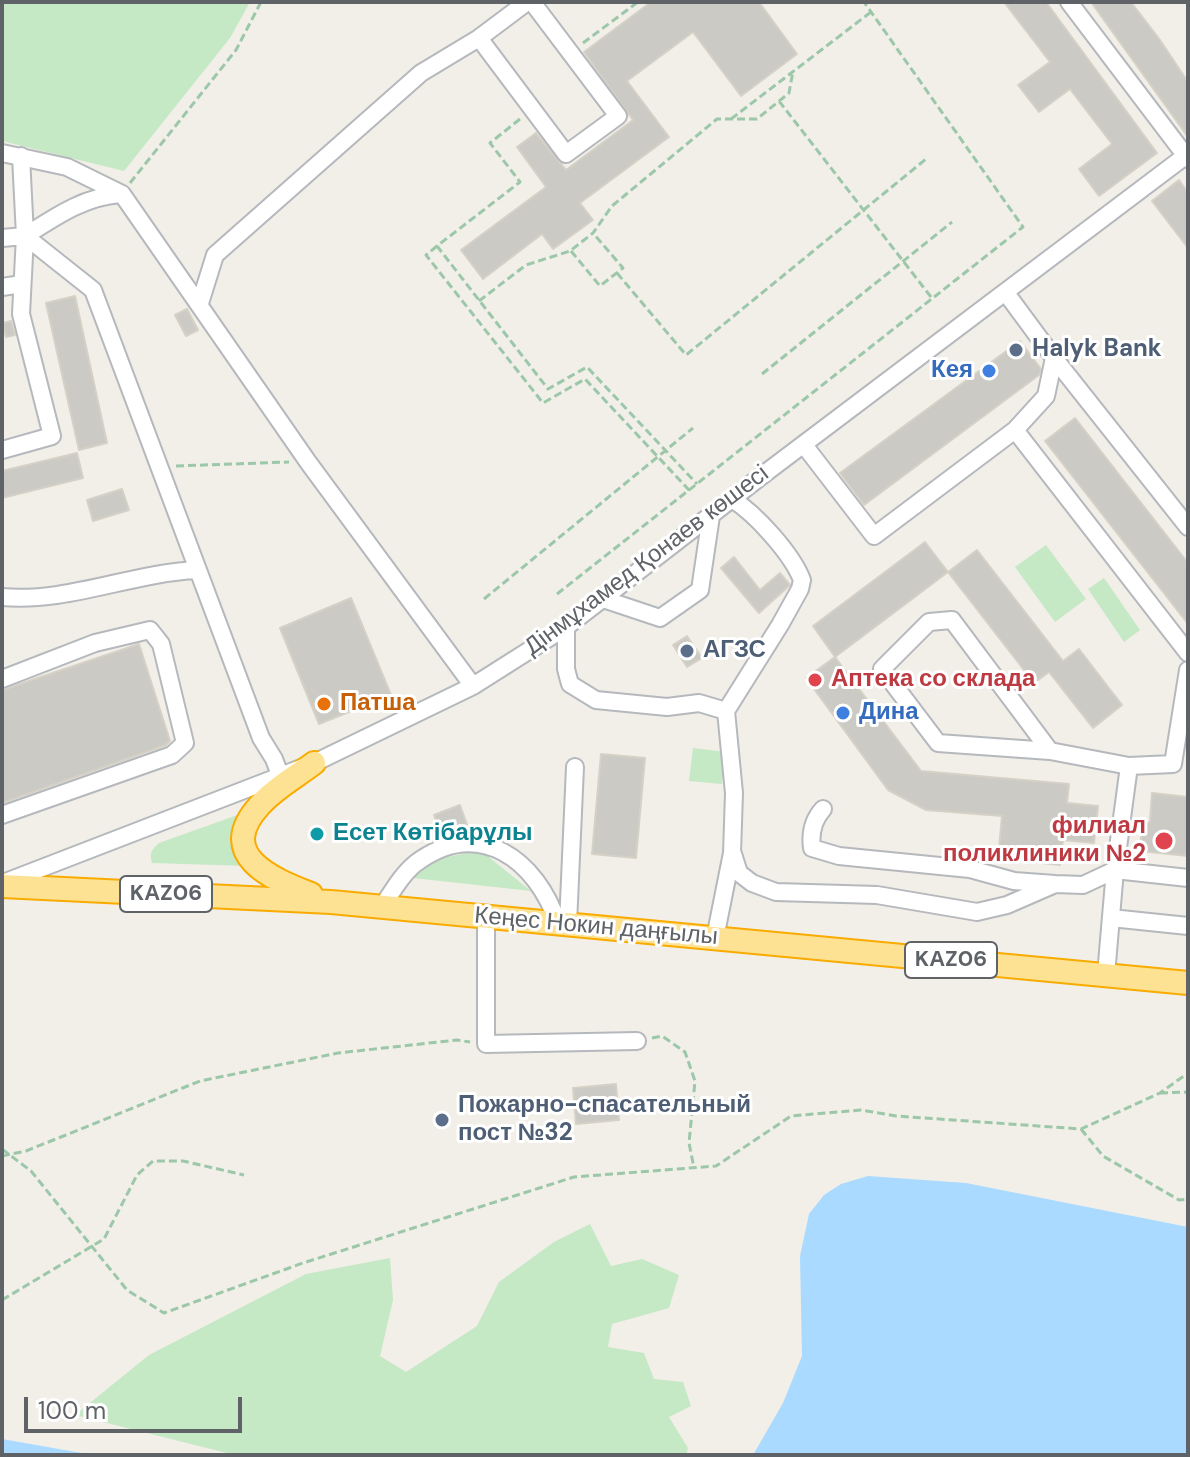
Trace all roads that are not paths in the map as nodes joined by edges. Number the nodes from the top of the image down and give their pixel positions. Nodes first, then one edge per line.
1 (529, 2) edge
2 (1069, 2) edge
3 (479, 38) junction
4 (2, 153) edge
5 (21, 156) junction
6 (1187, 156) edge
7 (122, 194) junction
8 (25, 236) junction
9 (2, 238) edge
10 (22, 284) junction
11 (2, 287) edge
12 (1006, 293) junction
13 (200, 303) junction
14 (1054, 358) junction
15 (1015, 430) junction
16 (804, 445) junction
17 (2, 450) edge
18 (732, 499) junction
19 (711, 516) junction
20 (1188, 527) edge
21 (197, 570) junction
22 (2, 597) edge
23 (603, 599) junction
24 (566, 627) junction
25 (1188, 653) edge
26 (1188, 670) edge
27 (2, 679) edge
28 (473, 686) junction
29 (1186, 701) edge
30 (726, 711) junction
31 (1050, 751) junction
32 (314, 763) junction
33 (1180, 765) edge
34 (1129, 766) junction
35 (575, 767) dead end
36 (280, 775) junction
37 (823, 809) dead end
38 (2, 815) edge
39 (732, 853) junction
40 (1115, 870) junction
41 (1188, 878) edge
42 (1055, 884) junction
43 (2, 885) edge
44 (331, 902) junction
45 (382, 907) junction
46 (486, 917) junction
47 (1111, 918) junction
48 (563, 924) junction
49 (1188, 926) edge
50 (715, 938) junction
51 (1106, 975) junction
52 (1188, 983) edge
53 (637, 1041) road end

1 - 3 street
1 - 3 street
2 - 6 street
3 - 13 street
4 - 5 street
5 - 7 street
5 - 8 street
6 - 12 street, Дінмұхамед Қонаев көшесі
7 - 8 street
7 - 13 street
8 - 9 street
8 - 10 street
8 - 21 street
10 - 11 street
10 - 17 street
12 - 14 street
12 - 16 street, Дінмұхамед Қонаев көшесі
13 - 28 street
14 - 15 street
14 - 20 street
15 - 16 street
15 - 25 street
16 - 18 street, Дінмұхамед Қонаев көшесі
18 - 19 street, Дінмұхамед Қонаев көшесі
18 - 30 street
19 - 23 street, Дінмұхамед Қонаев көшесі
19 - 23 street
21 - 22 street
21 - 36 street
23 - 24 street, Дінмұхамед Қонаев көшесі
24 - 28 street, Дінмұхамед Қонаев көшесі
24 - 30 street
26 - 29 street
27 - 38 street
28 - 32 street, Дінмұхамед Қонаев көшесі
29 - 33 street
30 - 39 street
31 - 31 street
31 - 34 street
32 - 36 street, Дінмұхамед Қонаев көшесі
32 - 44 highway
33 - 34 street
34 - 40 street
35 - 48 street
36 - 43 street, Дінмұхамед Қонаев көшесі
37 - 42 street
39 - 42 street
39 - 50 street
40 - 41 street
40 - 42 street
40 - 47 street
43 - 44 highway, Кеңес Нокин даңғылы / KАZ06
44 - 45 highway, Кеңес Нокин даңғылы / KАZ06
45 - 46 highway, Кеңес Нокин даңғылы / KАZ06
45 - 48 street
46 - 48 highway, Кеңес Нокин даңғылы / KАZ06
46 - 53 street
47 - 49 street
47 - 51 street
48 - 50 highway, Кеңес Нокин даңғылы / KАZ06
50 - 51 highway, Кеңес Нокин даңғылы / KАZ06
51 - 52 highway, Кеңес Нокин даңғылы / KАZ06

